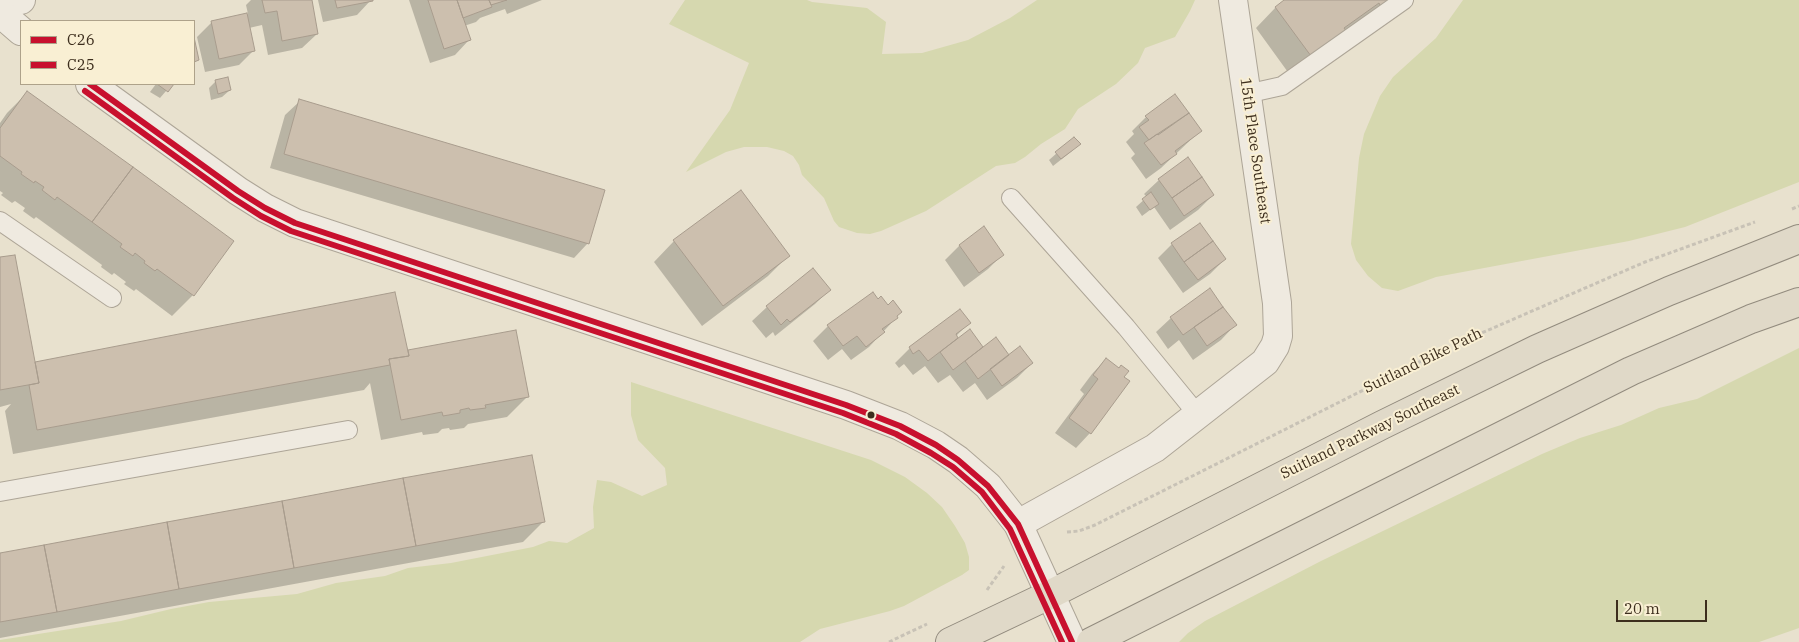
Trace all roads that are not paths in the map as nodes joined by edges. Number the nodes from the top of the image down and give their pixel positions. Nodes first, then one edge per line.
1 (21, 0) edge
2 (1233, 0) edge
3 (1404, 0) edge
4 (0, 5) edge
5 (0, 13) edge
6 (20, 30) edge
7 (91, 85) edge
8 (1246, 94) junction
9 (1011, 198) dead end
10 (0, 221) edge
11 (1799, 239) edge
12 (112, 298) dead end
13 (1799, 302) edge
14 (1198, 414) junction
15 (348, 430) dead end
16 (0, 492) edge
17 (1018, 524) junction
18 (1051, 594) junction
19 (950, 642) edge
20 (1072, 642) edge
21 (1091, 642) edge

1 - 4 street
2 - 8 street, 15th Place Southeast
3 - 8 lane
5 - 6 street
7 - 17 street
8 - 14 street, 15th Place Southeast
9 - 14 lane
10 - 12 lane
11 - 18 highway, Suitland Parkway Southeast
13 - 21 highway
14 - 17 street, 15th Place Southeast
15 - 16 lane
17 - 18 street
18 - 19 highway, Suitland Parkway Southeast
18 - 20 street

